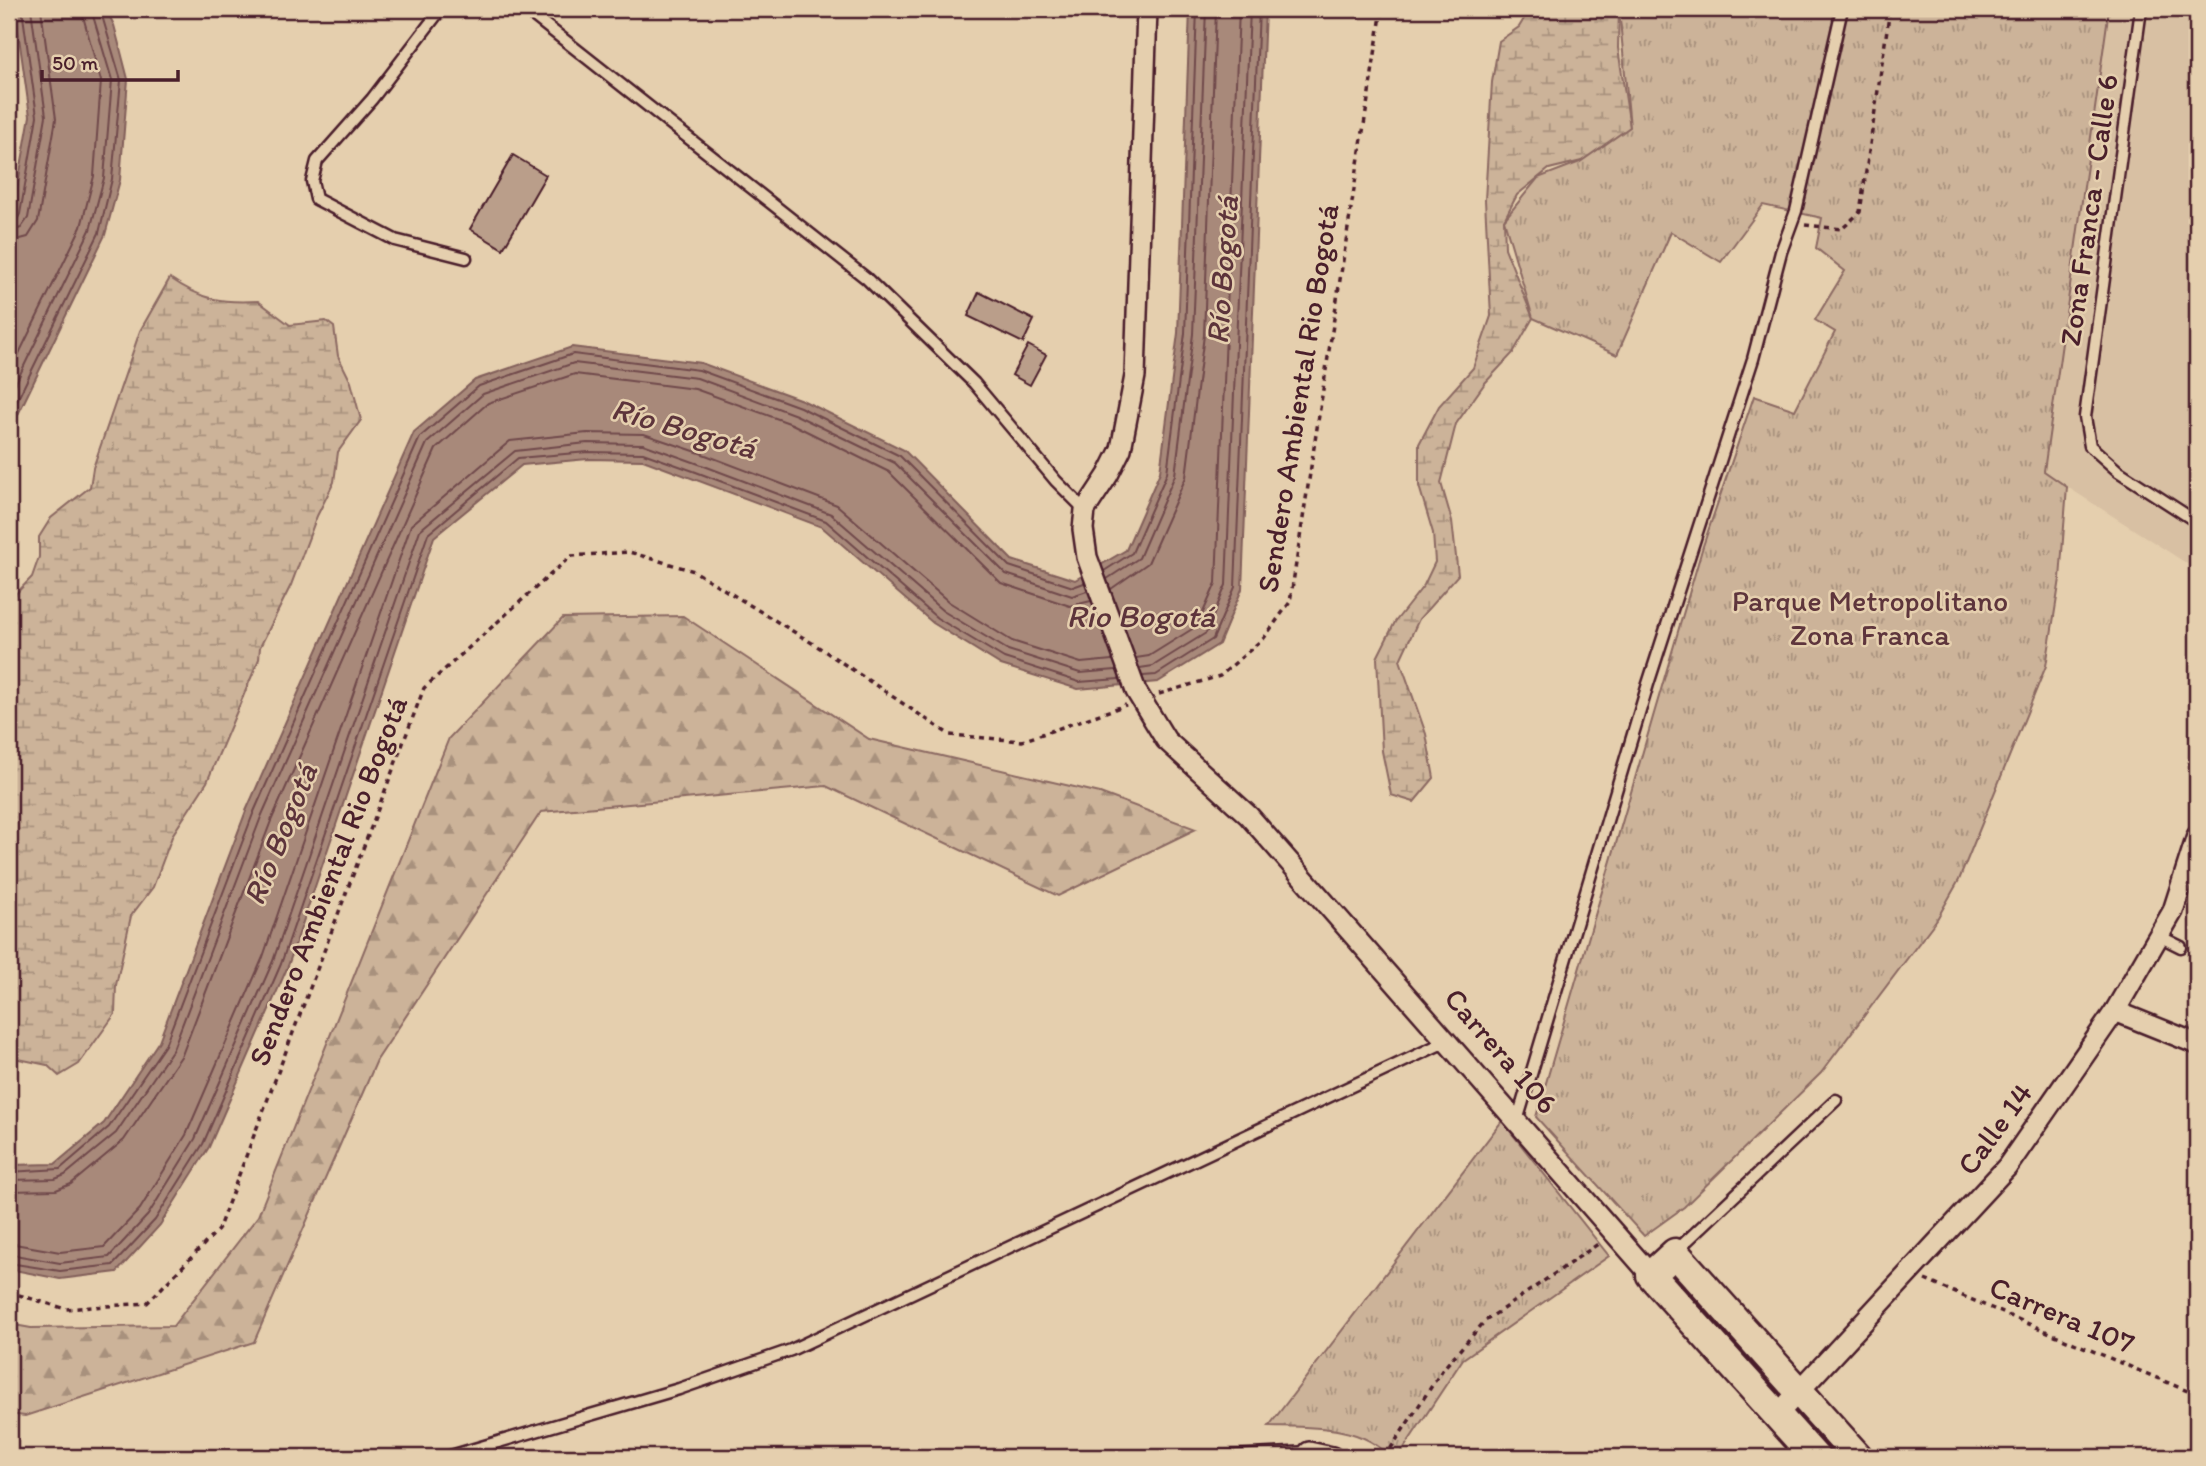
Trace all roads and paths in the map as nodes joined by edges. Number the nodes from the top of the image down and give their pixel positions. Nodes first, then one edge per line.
1 (440, 9) edge
2 (525, 9) edge
3 (1147, 9) edge
4 (1382, 9) edge
5 (1842, 9) edge
6 (1890, 9) edge
7 (2141, 9) edge
8 (1781, 252) junction
9 (466, 258) dead end
10 (1085, 510) junction
11 (2197, 522) edge
12 (1138, 695) junction
13 (2197, 836) edge
14 (2159, 936) junction
15 (2181, 947) dead end
16 (2115, 1011) junction
17 (1448, 1041) junction
18 (2197, 1044) edge
19 (1836, 1100) dead end
20 (1517, 1121) junction
21 (1615, 1233) junction
22 (1675, 1252) junction
23 (1910, 1274) junction
24 (1651, 1275) junction
25 (9, 1292) edge
26 (1800, 1392) junction
27 (2197, 1395) edge
28 (1777, 1415) junction
29 (1309, 1452) joint
30 (447, 1457) edge
31 (1216, 1457) edge
32 (1332, 1457) edge
33 (1385, 1457) edge
34 (1815, 1457) edge
35 (1858, 1457) edge

1 - 9 lane
2 - 10 lane
3 - 10 street
4 - 12 path, Sendero Ambiental Rio Bogotá
5 - 8 lane
6 - 8 path
7 - 11 lane, Zona Franca - Calle 6
8 - 20 lane
10 - 12 street, Carrera 106
12 - 17 street, Carrera 106
12 - 25 path, Sendero Ambiental Rio Bogotá
13 - 14 street, Calle 14
14 - 15 lane
14 - 16 street, Calle 14
16 - 18 street
16 - 23 street, Calle 14
17 - 20 street, Carrera 106
17 - 30 lane
19 - 22 lane
20 - 21 street, Carrera 106
21 - 24 street, Carrera 106
21 - 33 path
22 - 24 street
22 - 26 street
23 - 26 street, Calle 14
23 - 27 path, Carrera 107
24 - 28 street, Carrera 106
26 - 28 street, Calle 14
26 - 35 street
28 - 34 street, Carrera 106
29 - 31 lane
29 - 32 street

